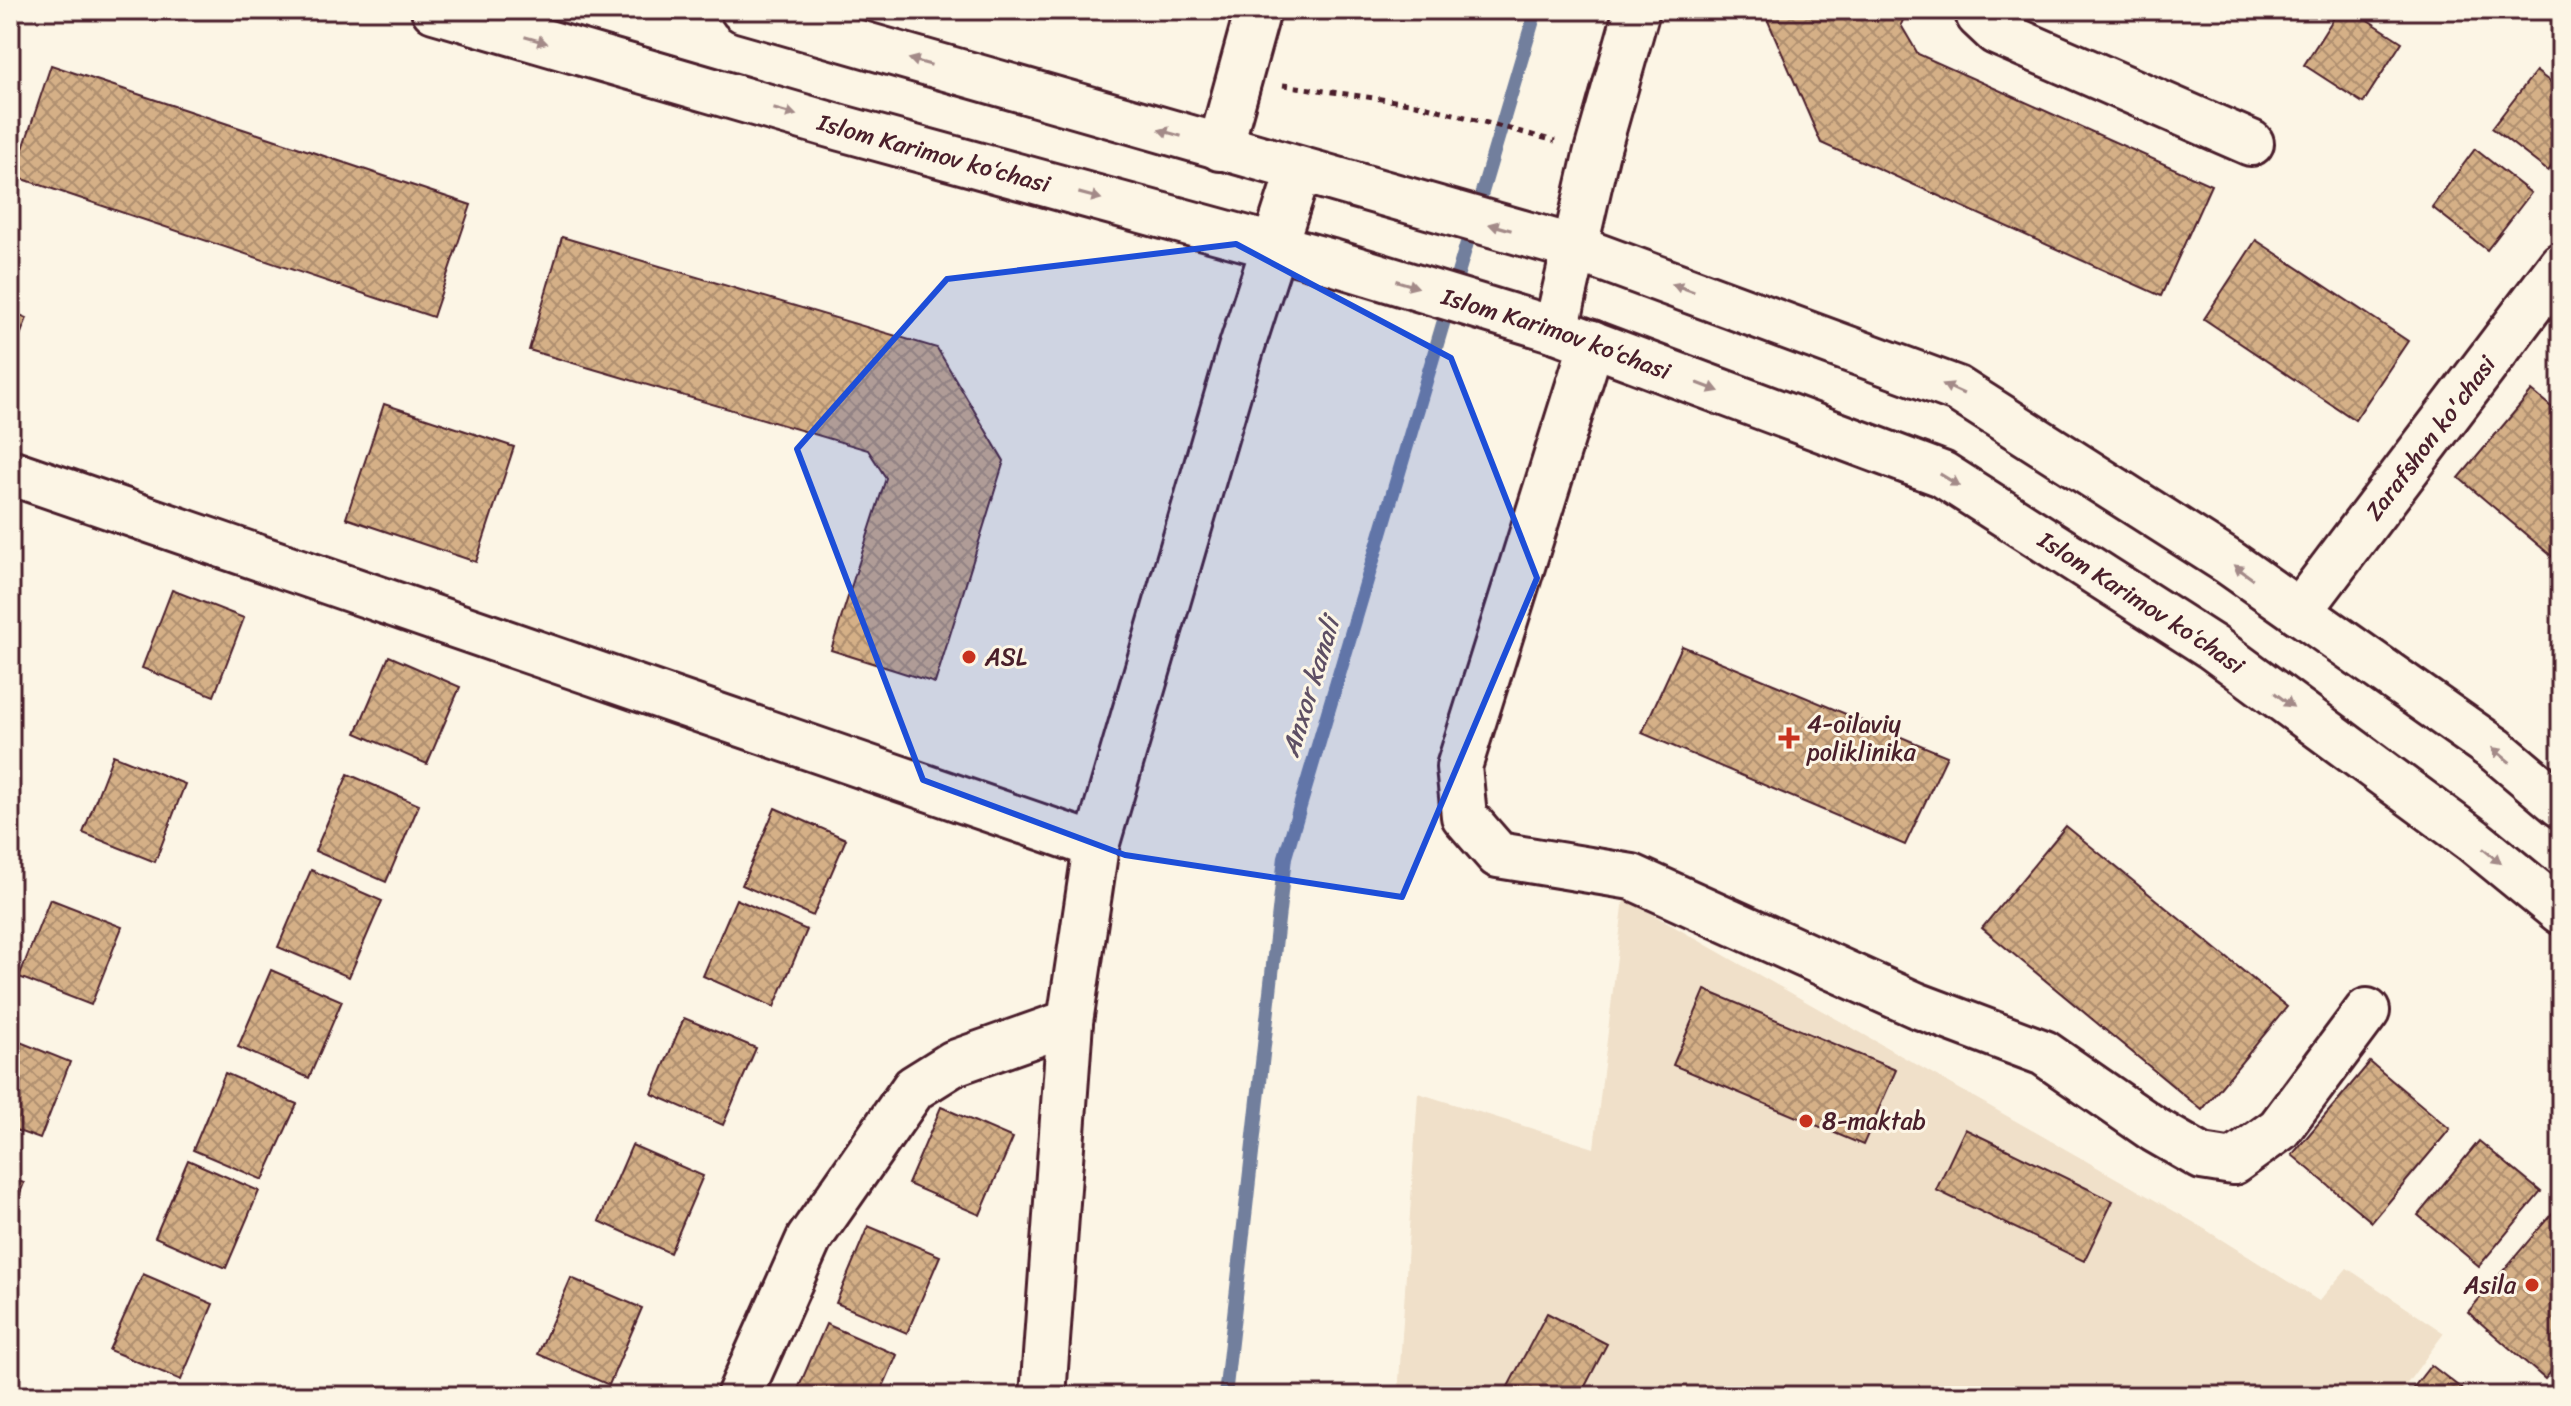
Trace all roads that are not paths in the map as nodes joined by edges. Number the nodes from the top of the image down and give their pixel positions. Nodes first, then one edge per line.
1 (434, 10) edge
2 (743, 10) edge
3 (1258, 10) edge
4 (1637, 10) edge
5 (1980, 10) edge
6 (2251, 143) dead end
7 (1220, 148) junction
8 (1299, 170) junction
9 (1275, 246) junction
10 (1575, 248) junction
11 (2561, 265) edge
12 (2548, 313) edge
13 (1574, 336) junction
14 (10, 472) edge
15 (2299, 612) junction
16 (2561, 805) edge
17 (1096, 846) junction
18 (2561, 912) edge
19 (2367, 1011) dead end
20 (1070, 1022) junction
21 (739, 1396) edge
22 (1043, 1396) edge

1 -> 9 main road, Islom Karimov ko‘chasi
7 -> 2 main road
3 - 7 main road
4 - 10 main road
5 - 6 main road
7 - 8 main road
8 - 9 main road
10 -> 8 main road
9 -> 13 main road, Islom Karimov ko‘chasi
9 - 17 main road
10 - 13 main road
15 -> 10 main road
11 - 12 main road, Zarafshon ko'chasi
12 - 15 main road, Zarafshon ko'chasi
13 -> 18 main road, Islom Karimov ko‘chasi
13 - 19 main road
14 - 17 main road
16 -> 15 main road
17 - 20 main road
20 - 21 main road
20 - 22 main road

